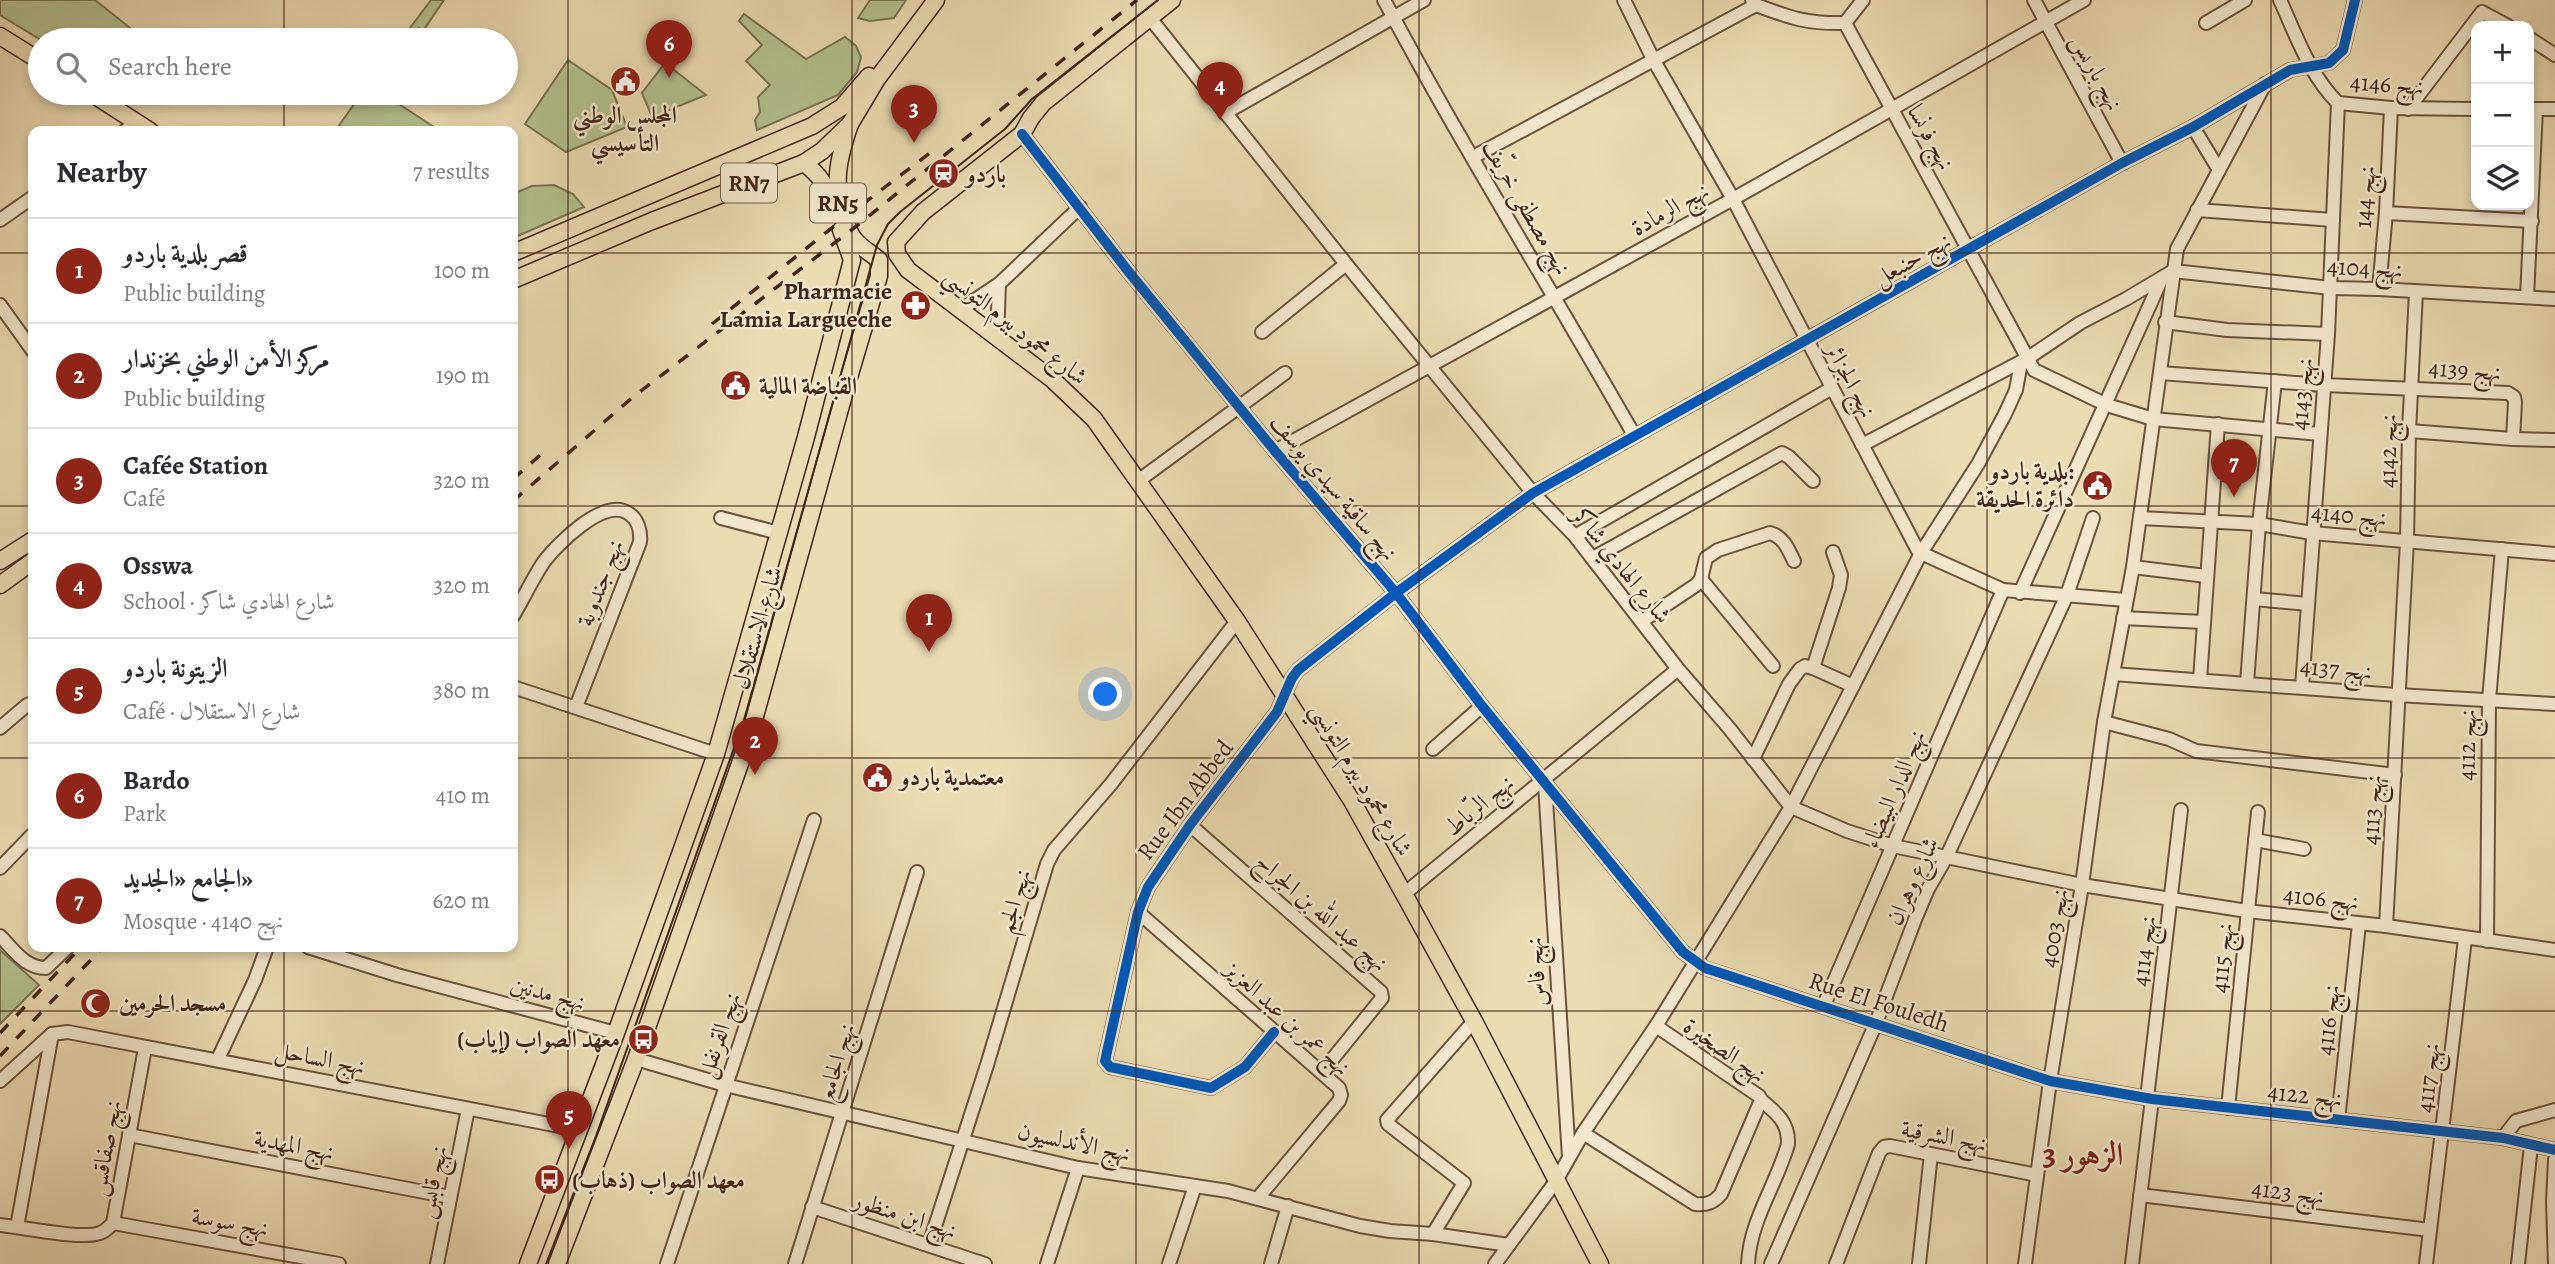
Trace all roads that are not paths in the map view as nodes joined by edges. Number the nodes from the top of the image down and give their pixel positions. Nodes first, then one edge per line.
1 (923, 0) edge
2 (936, 0) edge
3 (1172, 0) edge
4 (1384, 0) edge
5 (1424, 0) edge
6 (1624, 0) edge
7 (1863, 0) edge
8 (2034, 0) edge
9 (2084, 0) edge
10 (2245, 0) edge
11 (2280, 0) edge
12 (2355, 0) edge
13 (1754, 2) edge
14 (2485, 6) edge
15 (1394, 17) junction
16 (1150, 18) junction
17 (2502, 21) edge
18 (2046, 22) junction
19 (1845, 23) junction
20 (2206, 23) dead end
21 (0, 36) edge
22 (2534, 41) edge
23 (28, 54) edge
24 (2555, 55) edge
25 (1653, 59) junction
26 (2312, 68) junction
27 (2265, 84) junction
28 (2339, 103) junction
29 (107, 105) edge
30 (2391, 108) junction
31 (1892, 109) junction
32 (2408, 109) junction
33 (2471, 109) edge
34 (2534, 109) edge
35 (2555, 109) edge
36 (1225, 113) junction
37 (850, 124) junction
38 (134, 126) edge
39 (2193, 127) junction
40 (1022, 134) junction
41 (2533, 147) edge
42 (742, 155) junction
43 (1473, 157) junction
44 (804, 163) junction
45 (2122, 163) junction
46 (2218, 170) junction
47 (753, 181) junction
48 (643, 197) junction
49 (1733, 199) junction
50 (28, 201) edge
51 (1080, 207) junction
52 (2197, 210) junction
53 (2386, 213) junction
54 (0, 220) edge
55 (2333, 220) junction
56 (652, 221) junction
57 (2532, 221) junction
58 (539, 242) junction
59 (518, 251) edge
60 (1969, 251) junction
61 (1346, 264) junction
62 (549, 265) junction
63 (2168, 275) junction
64 (518, 278) edge
65 (999, 284) junction
66 (2331, 288) junction
67 (2378, 289) junction
68 (2416, 292) junction
69 (1555, 296) junction
70 (2527, 297) junction
71 (2555, 299) edge
72 (0, 305) edge
73 (960, 310) junction
74 (2165, 323) junction
75 (1262, 332) dead end
76 (2328, 334) junction
77 (997, 337) junction
78 (1807, 341) junction
79 (28, 344) edge
80 (2025, 360) junction
81 (1429, 365) junction
82 (1285, 373) dead end
83 (2160, 373) junction
84 (2275, 381) junction
85 (2324, 385) junction
86 (2411, 387) junction
87 (1832, 388) junction
88 (2107, 405) junction
89 (1241, 407) junction
90 (2154, 419) junction
91 (2218, 424) junction
92 (2269, 428) junction
93 (2409, 431) junction
94 (2320, 434) junction
95 (1634, 435) junction
96 (2513, 439) junction
97 (2555, 440) edge
98 (1862, 445) junction
99 (1275, 451) junction
100 (1138, 481) junction
101 (1813, 481) dead end
102 (1533, 493) junction
103 (721, 518) dead end
104 (2093, 518) dead end
105 (2140, 518) junction
106 (2210, 523) junction
107 (2259, 524) junction
108 (779, 533) junction
109 (2312, 533) junction
110 (1575, 536) junction
111 (2407, 541) junction
112 (28, 543) edge
113 (2502, 549) junction
114 (1833, 552) dead end
115 (1922, 553) junction
116 (2555, 554) edge
117 (1593, 558) junction
118 (0, 561) edge
119 (1794, 561) dead end
120 (28, 565) edge
121 (2133, 567) junction
122 (2206, 576) junction
123 (1701, 579) junction
124 (0, 585) edge
125 (2003, 590) junction
126 (1395, 593) junction
127 (2020, 593) junction
128 (2067, 595) junction
129 (2254, 599) junction
130 (2126, 600) junction
131 (2308, 604) junction
132 (518, 607) edge
133 (2123, 618) junction
134 (1237, 621) junction
135 (1642, 621) junction
136 (2203, 622) junction
137 (1773, 666) dead end
138 (1813, 668) junction
139 (1678, 669) junction
140 (2113, 674) junction
141 (2200, 680) junction
142 (2247, 683) junction
143 (1853, 686) junction
144 (2302, 687) junction
145 (518, 689) edge
146 (1284, 695) junction
147 (2397, 695) junction
148 (2488, 700) junction
149 (2555, 704) edge
150 (28, 705) edge
151 (1482, 706) junction
152 (576, 708) junction
153 (2104, 722) junction
154 (0, 728) edge
155 (1433, 749) dead end
156 (716, 754) junction
157 (1753, 759) junction
158 (2395, 775) junction
159 (1544, 783) junction
160 (1791, 807) junction
161 (2180, 810) dead end
162 (2258, 811) dead end
163 (814, 820) dead end
164 (1190, 825) junction
165 (28, 839) edge
166 (2255, 840) junction
167 (1893, 846) junction
168 (2304, 849) dead end
169 (1947, 856) junction
170 (0, 868) edge
171 (917, 872) dead end
172 (2082, 885) junction
173 (1404, 894) junction
174 (2172, 900) junction
175 (2247, 911) junction
176 (1138, 912) junction
177 (2359, 924) junction
178 (2386, 926) junction
179 (0, 936) edge
180 (2465, 939) junction
181 (2487, 941) junction
182 (2555, 950) edge
183 (63, 952) edge
184 (265, 952) edge
185 (337, 952) edge
186 (1695, 962) junction
187 (1824, 1006) junction
188 (1474, 1021) junction
189 (1876, 1023) junction
190 (1656, 1026) junction
191 (1274, 1032) junction
192 (616, 1033) junction
193 (52, 1034) junction
194 (145, 1048) junction
195 (218, 1059) junction
196 (636, 1059) junction
197 (1322, 1072) junction
198 (0, 1081) edge
199 (2050, 1082) junction
200 (724, 1085) junction
201 (2149, 1099) junction
202 (1761, 1100) junction
203 (2228, 1108) junction
204 (468, 1109) junction
205 (2555, 1110) edge
206 (843, 1112) junction
207 (2338, 1120) junction
208 (580, 1130) junction
209 (2443, 1131) junction
210 (1583, 1133) junction
211 (129, 1135) junction
212 (2503, 1138) junction
213 (963, 1140) junction
214 (2531, 1146) junction
215 (2555, 1150) edge
216 (1931, 1154) junction
217 (1569, 1157) junction
218 (2555, 1160) edge
219 (1078, 1168) junction
220 (2037, 1175) junction
221 (1556, 1181) junction
222 (1195, 1186) junction
223 (2140, 1195) junction
224 (450, 1197) junction
225 (1258, 1198) junction
226 (812, 1206) junction
227 (1288, 1206) junction
228 (113, 1223) junction
229 (0, 1225) edge
230 (18, 1227) junction
231 (2430, 1230) junction
232 (1433, 1234) junction
233 (929, 1245) junction
234 (1508, 1245) junction
235 (339, 1264) edge
236 (437, 1264) edge
237 (528, 1264) edge
238 (557, 1264) edge
239 (667, 1264) edge
240 (795, 1264) edge
241 (985, 1264) edge
242 (1046, 1264) edge
243 (1169, 1264) edge
244 (1271, 1264) edge
245 (1495, 1264) edge
246 (1600, 1264) edge
247 (1748, 1264) edge
248 (1772, 1264) edge
249 (1836, 1264) edge
250 (1919, 1264) edge
251 (2025, 1264) edge
252 (2132, 1264) edge
253 (2426, 1264) edge
254 (2518, 1264) edge
255 (2555, 1264) edge

1 - 42 main road, RN7
2 - 37 main road, RN7
3 - 16 main road
4 - 15 street, نهج مصطفى خريّف
5 - 15 street
6 - 25 street, نهج الجزائر
7 - 19 street
8 - 18 street, نهج باريس
9 - 18 street, نهج الرمادة
10 - 20 street
11 - 26 street, نهج 4146
12 - 26 street, نهج حنبعل
13 - 19 street
13 - 25 street
14 - 17 street
14 - 32 street
15 - 36 street
15 - 43 street, نهج مصطفى خريّف
16 - 36 street, شارع الهادي شاكر
16 - 40 main road
18 - 31 street, نهج الرمادة
18 - 45 street, نهج باريس
19 - 31 street, نهج فرنسا
21 - 23 main road
22 - 24 street
25 - 43 street
25 - 49 street, نهج الجزائر
26 - 27 street, نهج حنبعل
26 - 28 street, نهج 4146
27 - 39 street, نهج حنبعل
27 - 46 street
28 - 30 street, نهج 4146
28 - 55 street, نهج 4143
29 - 38 main road
30 - 32 street, نهج 4146
30 - 53 street, نهج 144
31 - 49 street, نهج الرمادة
31 - 60 street, نهج فرنسا
32 - 33 street, نهج 4146
34 - 35 street
36 - 61 street, شارع الهادي شاكر
37 - 44 main road, RN7
37 - 196 main road, شارع الاستقلال / RN5
39 - 45 street, نهج حنبعل
39 - 46 street
40 - 51 street, نهج ساقية سيدي يوسف
40 - 73 main road, شارع محمود بيرم التونسي
41 - 57 street
42 - 47 main road
42 - 48 main road, RN7
43 - 69 street, نهج مصطفى خريّف
44 - 47 main road, RN7
44 - 108 main road, شارع الاستقلال / RN5
45 - 60 street, نهج حنبعل
46 - 52 street
47 - 56 main road, RN7
48 - 56 main road
48 - 58 main road, RN7
49 - 69 street, نهج الرمادة
49 - 78 street, نهج الجزائر
50 - 54 street
51 - 65 street
51 - 89 street, نهج ساقية سيدي يوسف
52 - 55 street
52 - 63 street
53 - 57 street
53 - 67 street, نهج 144
55 - 66 street, نهج 4143
56 - 62 main road, RN7
57 - 70 street
58 - 59 main road, RN7
58 - 62 main road
60 - 78 street, نهج حنبعل
60 - 80 street, نهج فرنسا
61 - 75 street
61 - 81 street, شارع الهادي شاكر
62 - 64 main road, RN7
63 - 66 street, نهج 4104
63 - 74 street, نهج 4003
63 - 80 street
63 - 88 street
65 - 73 street
65 - 77 street
66 - 67 street, نهج 4104
66 - 76 street, نهج 4143
67 - 68 street, نهج 4104
68 - 70 street, نهج 4104
68 - 86 street, نهج 4142
69 - 81 street, نهج الرمادة
69 - 95 street, نهج مصطفى خريّف
70 - 71 street, نهج 4104
72 - 79 street
73 - 77 main road, شارع محمود بيرم التونسي
74 - 76 street
74 - 83 street, نهج 4003
76 - 85 street, نهج 4143
77 - 100 main road, شارع محمود بيرم التونسي
78 - 87 street, نهج الجزائر
78 - 95 street, نهج حنبعل
80 - 88 street, نهج فرنسا
80 - 98 street
80 - 115 street
81 - 99 street, نهج الرمادة
81 - 102 street, شارع الهادي شاكر
82 - 89 street
83 - 84 street
83 - 90 street, نهج 4003
84 - 85 street
84 - 92 street
85 - 86 street
85 - 94 street, نهج 4143
86 - 93 street, نهج 4142
86 - 96 street, نهج 4139
87 - 98 street, نهج الجزائر
87 - 110 street
88 - 90 street, نهج فرنسا
88 - 127 street
89 - 99 street, نهج ساقية سيدي يوسف
89 - 100 street
90 - 91 street, نهج فرنسا
90 - 105 street, نهج 4003
91 - 92 street, نهج فرنسا
91 - 106 street
92 - 94 street, نهج فرنسا
92 - 107 street
93 - 96 street
93 - 111 street, نهج 4142
94 - 109 street, نهج 4143
95 - 102 street, نهج حنبعل
96 - 97 street
98 - 115 street, نهج الجزائر
99 - 126 street, نهج ساقية سيدي يوسف
100 - 134 main road, شارع محمود بيرم التونسي
101 - 117 street
102 - 110 street, شارع الهادي شاكر
102 - 126 street, Rue Ibn Abbed
103 - 108 street
104 - 128 street, شارع وهران
105 - 106 street, نهج 4140
105 - 121 street, نهج 4003
106 - 107 street, نهج 4140
106 - 122 street
107 - 109 street, نهج 4140
107 - 129 street
108 - 156 main road, شارع الاستقلال / RN5
109 - 111 street, نهج 4140
109 - 131 street, نهج 4143
110 - 117 street, شارع الهادي شاكر
111 - 113 street, نهج 4140
111 - 147 street, نهج 4142
112 - 118 main road
113 - 116 street, نهج 4140
113 - 148 street, نهج 4112
114 - 138 street
115 - 125 street
115 - 143 street
117 - 135 street, شارع الهادي شاكر
119 - 123 street
120 - 124 main road
121 - 122 street
121 - 130 street, نهج 4003
122 - 136 street
123 - 135 street
123 - 137 street
125 - 127 street
125 - 167 street, نهج الدار البيضاء
126 - 146 street, Rue Ibn Abbed
126 - 151 street, نهج ساقية سيدي يوسف
127 - 128 street
128 - 130 street
128 - 169 street, شارع وهران
129 - 131 street
129 - 142 street
130 - 133 street, نهج 4003
131 - 144 street, نهج 4143
132 - 152 street, نهج جندوبة
133 - 136 street
133 - 140 street, نهج 4003
134 - 146 main road, شارع محمود بيرم التونسي
134 - 213 street, نهج الجم
135 - 139 street, شارع الهادي شاكر
136 - 141 street
138 - 143 street
138 - 157 street
139 - 157 street, شارع الهادي شاكر
139 - 159 street, نهج الرّباط
140 - 141 street, نهج 4137
140 - 153 street, نهج 4003
141 - 142 street, نهج 4137
142 - 144 street, نهج 4137
143 - 160 street
144 - 147 street, نهج 4137
145 - 152 street
146 - 164 street, Rue Ibn Abbed
146 - 173 main road, شارع محمود بيرم التونسي
147 - 148 street, نهج 4137
147 - 158 street, نهج 4113
148 - 149 street, نهج 4137
148 - 181 street, نهج 4112
150 - 154 street
151 - 155 street
151 - 159 street, نهج ساقية سيدي يوسف
152 - 156 street
153 - 158 street
153 - 172 street, نهج 4003
156 - 192 main road, شارع الاستقلال / RN5
157 - 160 street, شارع الهادي شاكر
158 - 178 street, نهج 4113
159 - 173 street, نهج الرّباط
159 - 186 street, نهج ساقية سيدي يوسف
159 - 217 street, نهج فاس
160 - 167 street, شارع الهادي شاكر
160 - 186 street
161 - 174 street, نهج 4114
162 - 166 street, نهج 4115
163 - 200 street, نهج القرنفل
164 - 176 street, Rue Ibn Abbed
164 - 197 street, نهج عبد الله بن الجراح
165 - 170 street
166 - 168 street
166 - 175 street, نهج 4115
167 - 169 street, شارع الهادي شاكر
167 - 187 street, نهج الدار البيضاء
169 - 172 street, شارع الهادي شاكر
169 - 189 street, شارع وهران
171 - 206 street, نهج الجامع
172 - 174 street, نهج 4106
172 - 199 street, نهج 4003
173 - 188 main road, شارع محمود بيرم التونسي
174 - 175 street, نهج 4106
174 - 201 street, نهج 4114
175 - 177 street, نهج 4106
175 - 203 street, نهج 4115
176 - 191 street, نهج عمر بن عبد العزيز
176 - 191 street, Rue Ibn Abbed
177 - 178 street, نهج 4106
177 - 207 street, نهج 4116
178 - 180 street, نهج 4106
179 - 183 street
180 - 181 street, نهج 4106
180 - 209 street, نهج 4117
181 - 182 street, نهج 4106
184 - 195 street
185 - 192 street, نهج مدنين
186 - 187 street, Rue El Fouledh
186 - 190 street
187 - 189 street, Rue El Fouledh
188 - 221 main road, شارع محمود بيرم التونسي
188 - 232 street
189 - 199 street, Rue El Fouledh
189 - 248 street, شارع وهران
190 - 202 street, نهج الصخيرة
190 - 210 street
191 - 197 street, نهج عمر بن عبد العزيز
192 - 208 main road, شارع الاستقلال / RN5
193 - 194 street, نهج الساحل
193 - 198 street
193 - 230 street
194 - 195 street, نهج الساحل
194 - 211 street, نهج صفاقس
195 - 204 street, نهج الساحل
196 - 200 street, نهج الأندلسيون
196 - 238 main road, شارع الاستقلال / RN5
197 - 225 street, نهج عمر بن عبد العزيز
199 - 201 street, نهج 4122
199 - 220 street, نهج 4003
200 - 206 street, نهج الأندلسيون
200 - 239 street, نهج القرنفل
201 - 203 street, نهج 4122
201 - 223 street, نهج 4114
202 - 210 street, نهج الصخيرة
202 - 247 street
203 - 207 street, نهج 4122
204 - 208 street, نهج الساحل
204 - 224 street, نهج قابس
205 - 212 street
206 - 213 street, نهج الأندلسيون
206 - 226 street, نهج الجامع
207 - 209 street, نهج 4122
208 - 237 main road, شارع الاستقلال / RN5
209 - 212 street, نهج 4122
209 - 231 street, نهج 4117
210 - 217 street
211 - 224 street, نهج المهدية
211 - 228 street, نهج صفاقس
212 - 214 street, نهج 4122
213 - 219 street, نهج الأندلسيون
213 - 233 street, نهج الجم
214 - 215 street, نهج 4122
214 - 254 street
216 - 220 street, نهج الشرقية
216 - 249 street, نهج الشرقية
216 - 250 street
217 - 221 street
218 - 255 street
219 - 222 street, نهج الأندلسيون
219 - 242 street
220 - 251 street, نهج 4003
221 - 234 street
221 - 246 main road, شارع محمود بيرم التونسي
222 - 225 street, نهج الأندلسيون
222 - 243 street
223 - 231 street, نهج 4123
223 - 252 street, نهج 4114
224 - 236 street, نهج قابس
225 - 227 street, نهج الأندلسيون
226 - 233 street, نهج ابن منظور
226 - 240 street, نهج الجامع
227 - 232 street, نهج الأندلسيون
227 - 244 street
228 - 230 street, نهج صفاقس
228 - 235 street, نهج سوسة
229 - 230 street
231 - 253 street, نهج 4117
232 - 234 street, نهج الأندلسيون
233 - 241 street, نهج ابن منظور
234 - 245 street

